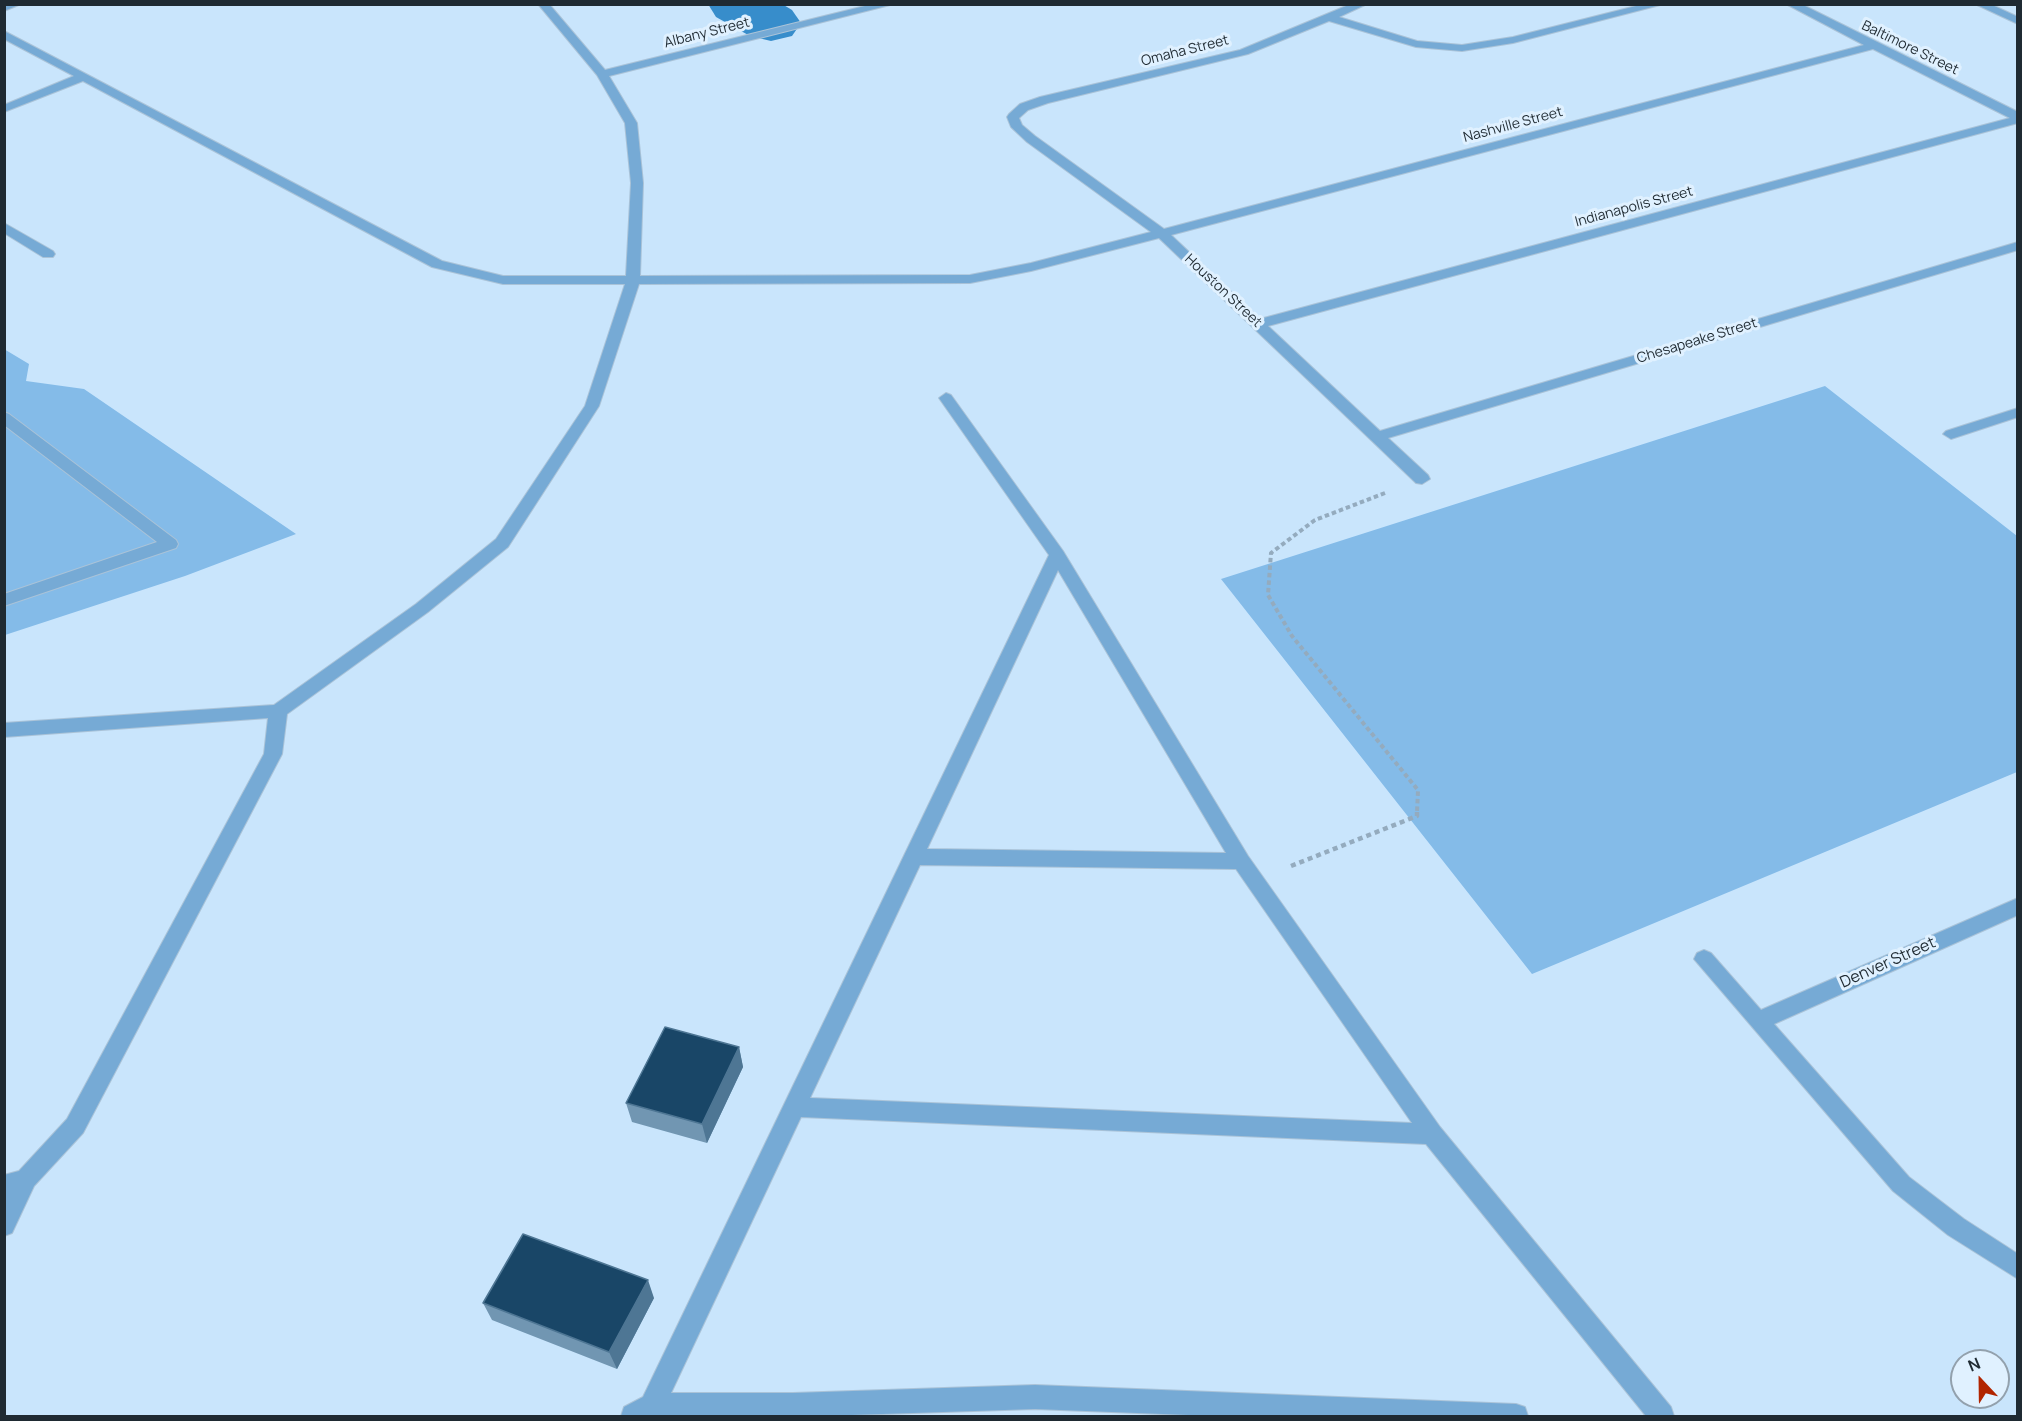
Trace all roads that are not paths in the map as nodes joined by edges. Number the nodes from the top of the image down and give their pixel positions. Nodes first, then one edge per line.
1 (16, 4) edge
2 (543, 4) edge
3 (889, 4) edge
4 (1362, 4) edge
5 (1659, 4) edge
6 (1791, 4) edge
7 (1980, 4) edge
8 (4, 8) edge
9 (1330, 18) junction
10 (2018, 21) edge
11 (4, 34) edge
12 (1872, 46) junction
13 (602, 74) junction
14 (85, 76) junction
15 (4, 109) edge
16 (1013, 117) joint
17 (2018, 118) edge
18 (4, 227) edge
19 (1161, 234) junction
20 (2018, 246) edge
21 (48, 254) dead end
22 (633, 280) junction
23 (1258, 324) junction
24 (946, 398) dead end
25 (2018, 412) edge
26 (4, 417) edge
27 (1951, 434) dead end
28 (1376, 437) junction
29 (1422, 479) road end
30 (1057, 555) junction
31 (4, 600) edge
32 (278, 711) junction
33 (4, 729) edge
34 (913, 857) junction
35 (1241, 861) junction
36 (2018, 906) edge
37 (1704, 958) dead end
38 (1758, 1021) junction
39 (794, 1107) junction
40 (1432, 1134) junction
41 (26, 1179) junction
42 (4, 1186) edge
43 (4, 1225) edge
44 (2018, 1268) edge
45 (642, 1411) edge
46 (1516, 1416) edge
47 (1662, 1416) edge

1 - 8 street
2 - 13 street
3 - 13 street, Albany Street
4 - 9 street, Omaha Street
5 - 9 street
6 - 12 street, Baltimore Street
7 - 10 street
9 - 16 street, Omaha Street
11 - 14 street, Nashville Street
12 - 17 street, Baltimore Street
12 - 19 street, Nashville Street
13 - 22 street
14 - 15 street
14 - 22 street, Nashville Street
16 - 19 street, Houston Street
17 - 23 street, Indianapolis Street
18 - 21 street
19 - 22 street, Nashville Street
19 - 23 street, Houston Street
20 - 28 street, Chesapeake Street
22 - 32 street
23 - 28 street, Houston Street
24 - 30 street
25 - 27 street
26 - 31 street
28 - 29 street, Houston Street
30 - 34 street
30 - 35 street
32 - 33 street
32 - 41 street
34 - 35 street
34 - 39 street
35 - 40 street
36 - 38 street, Denver Street
37 - 38 street
38 - 44 street
39 - 40 street
39 - 45 street
40 - 47 street
41 - 42 street
41 - 43 street
45 - 46 street

